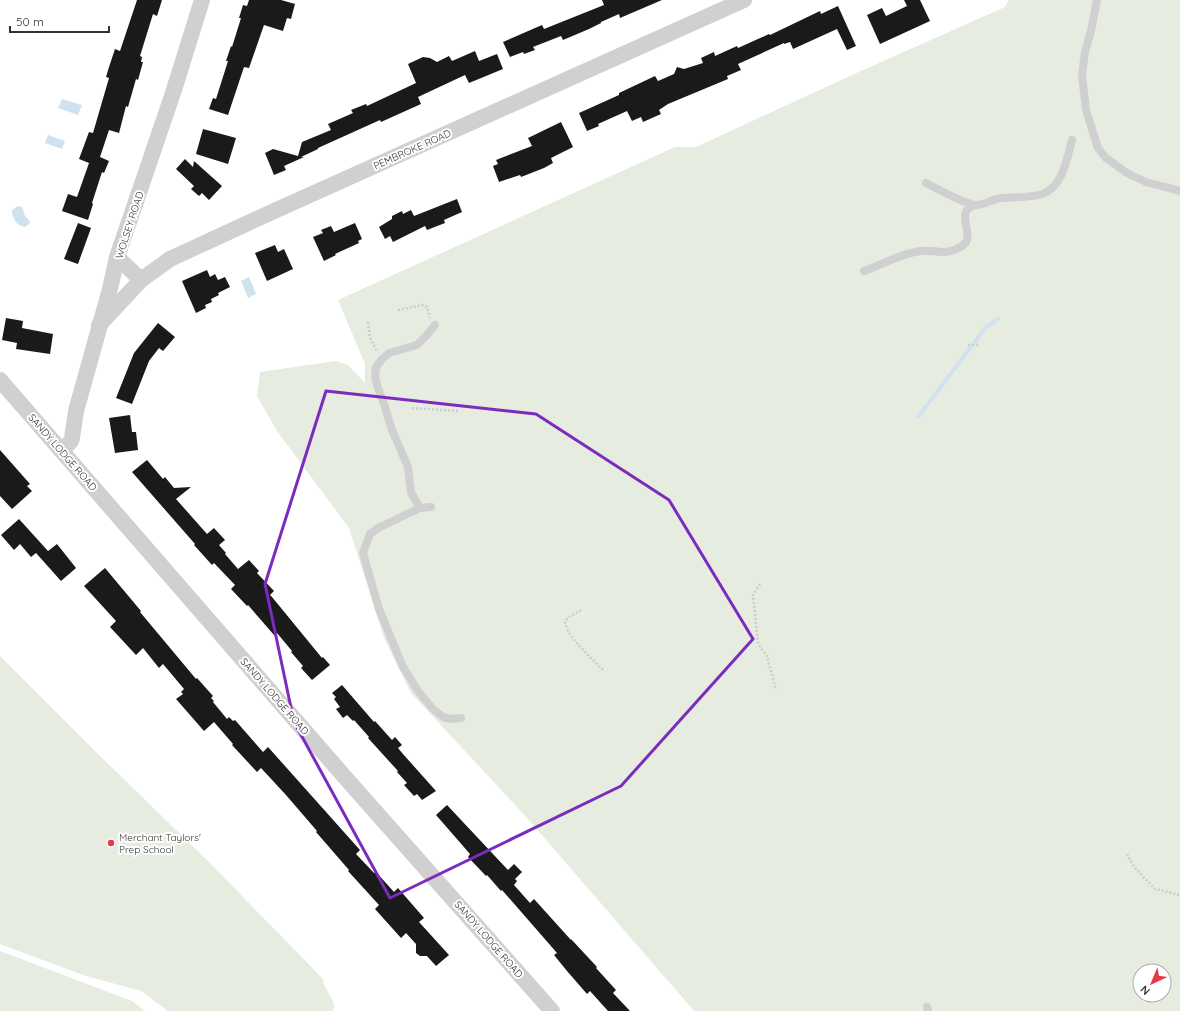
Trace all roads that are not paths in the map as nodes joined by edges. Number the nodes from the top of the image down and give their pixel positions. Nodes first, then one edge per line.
1 (202, 0) edge
2 (744, 0) edge
3 (1097, 0) edge
4 (1072, 140) dead end
5 (926, 183) dead end
6 (1180, 191) edge
7 (975, 205) junction
8 (118, 257) junction
9 (864, 271) dead end
10 (142, 280) junction
11 (99, 325) junction
12 (432, 329) road end
13 (0, 380) edge
14 (62, 451) junction
15 (431, 506) dead end
16 (420, 508) junction
17 (461, 718) dead end
18 (552, 1011) edge

1 - 8 street, WOLSEY ROAD
2 - 10 street, PEMBROKE ROAD
3 - 6 lane
4 - 7 lane
5 - 7 lane
7 - 9 lane
8 - 10 street
8 - 11 street, WOLSEY ROAD
10 - 11 street, PEMBROKE ROAD
11 - 14 street, WOLSEY ROAD
12 - 16 lane
13 - 14 street, SANDY LODGE ROAD
14 - 18 street, SANDY LODGE ROAD
15 - 16 lane
16 - 17 lane

